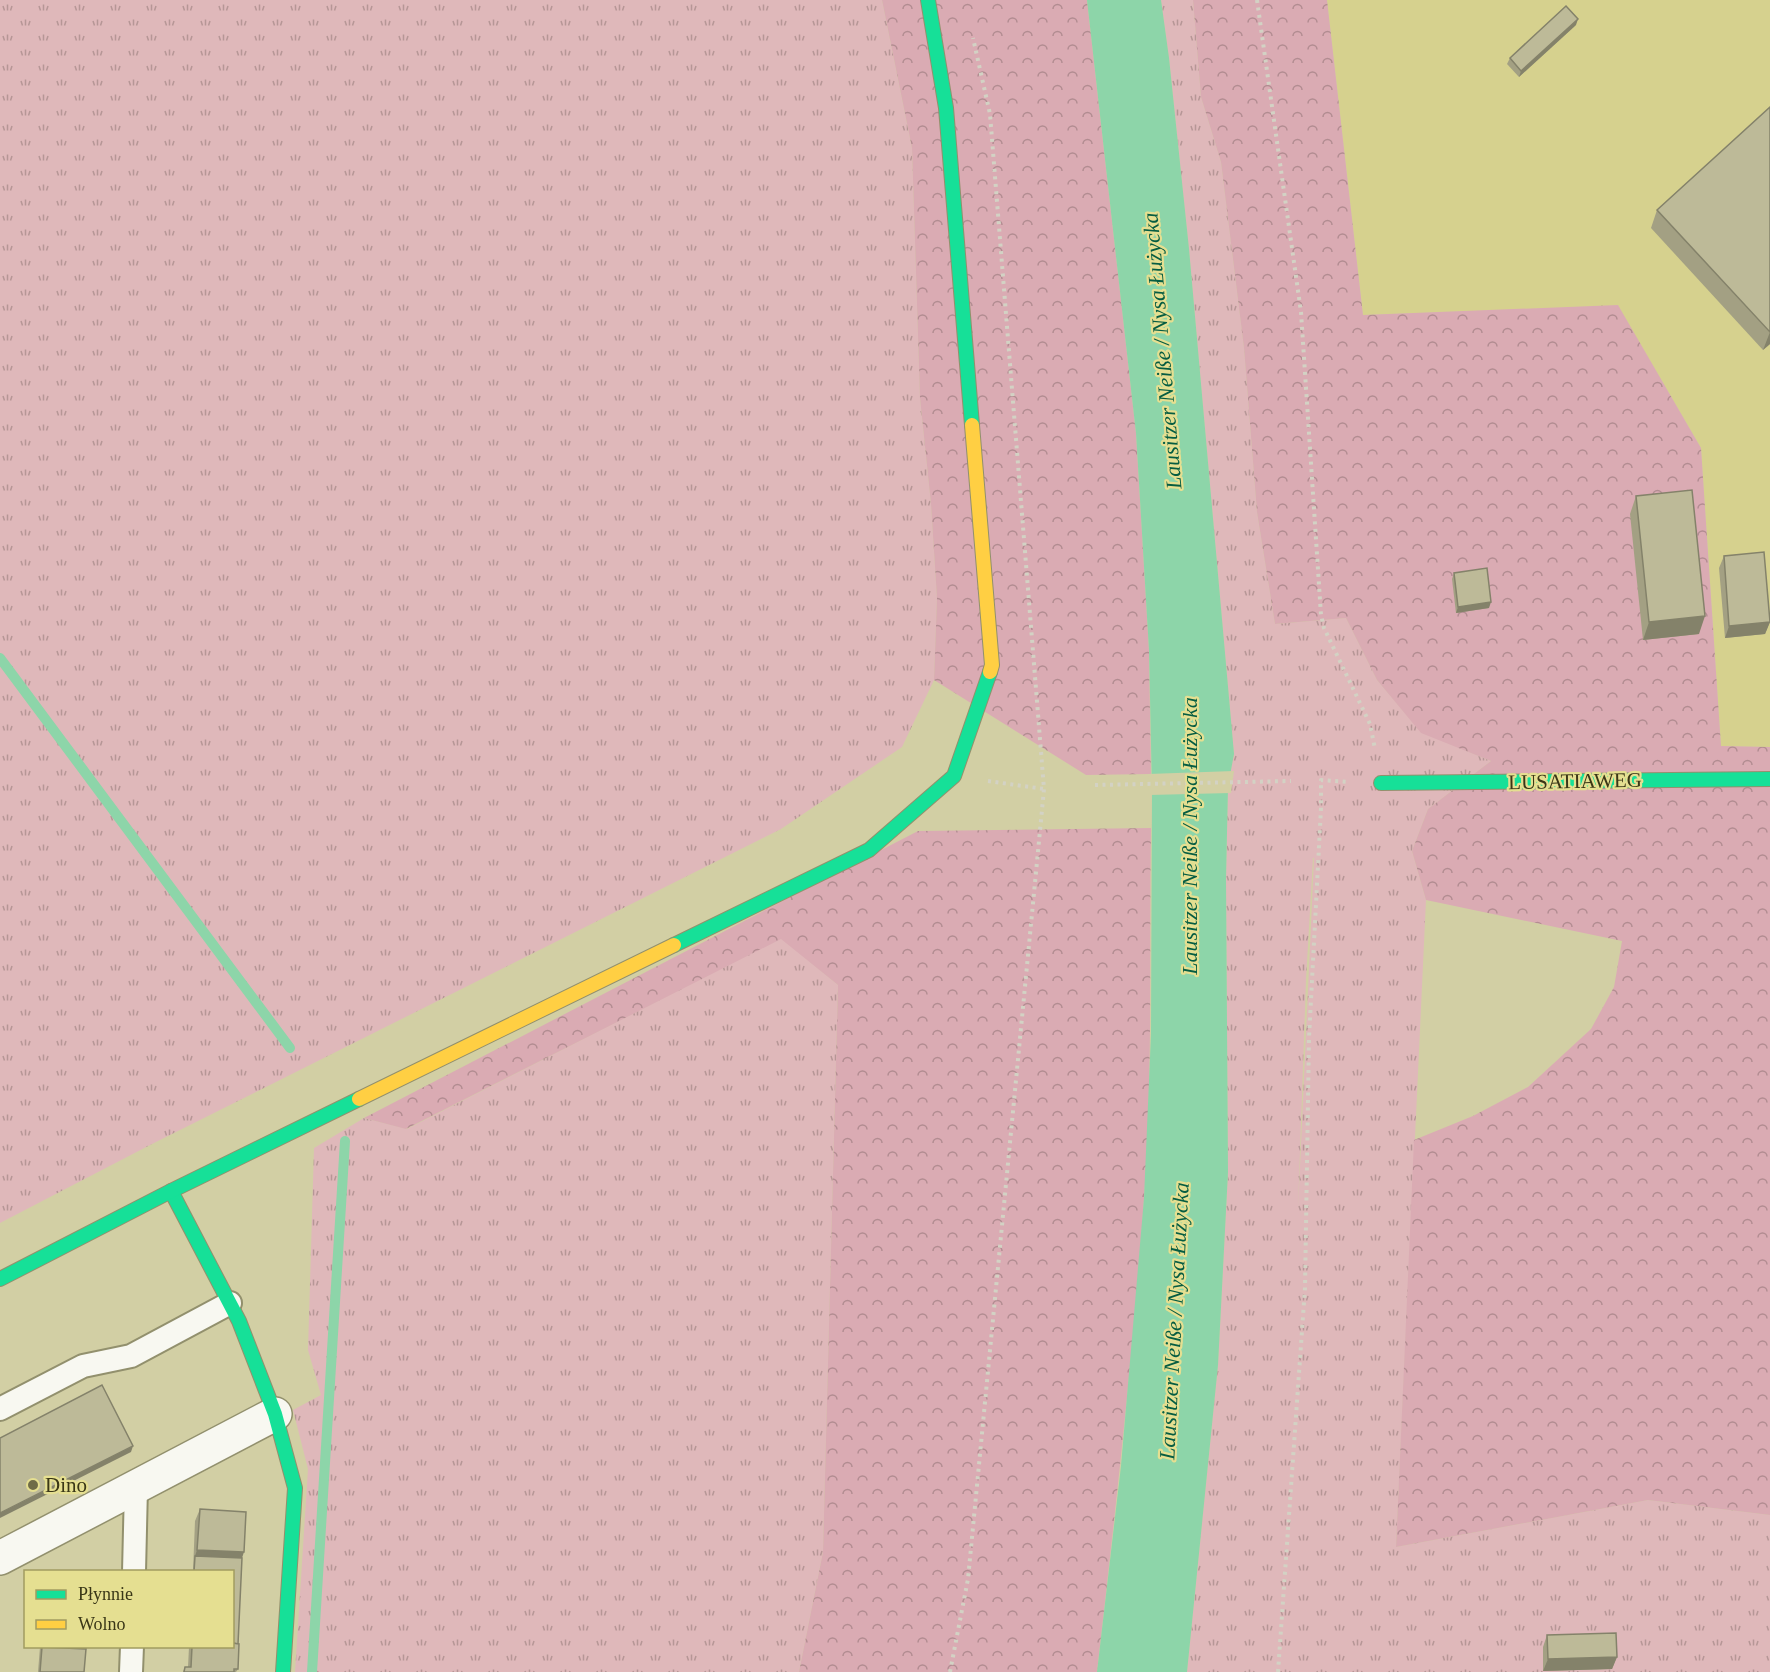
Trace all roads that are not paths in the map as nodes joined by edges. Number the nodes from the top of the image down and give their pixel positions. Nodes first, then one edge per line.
1 (928, 0) edge
2 (1770, 779) edge
3 (1381, 783) road end
4 (171, 1191) junction
5 (0, 1279) edge
6 (230, 1303) junction
7 (0, 1409) edge
8 (274, 1414) junction
9 (136, 1487) junction
10 (0, 1558) edge
11 (134, 1570) edge
12 (132, 1648) edge
13 (131, 1672) edge
14 (283, 1672) edge

1 - 4 street
2 - 3 street, LUSATIAWEG
4 - 5 street
4 - 6 street
6 - 7 lane
6 - 8 street
8 - 9 street
8 - 14 street
9 - 10 street
9 - 11 lane
12 - 13 lane

